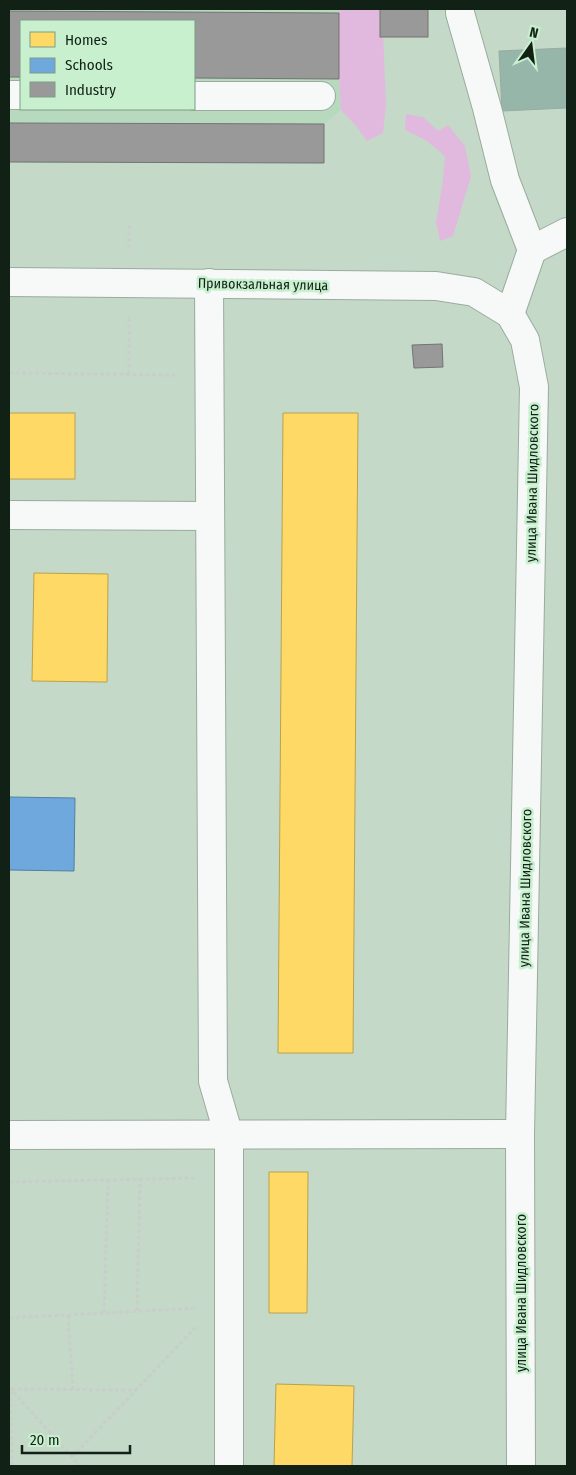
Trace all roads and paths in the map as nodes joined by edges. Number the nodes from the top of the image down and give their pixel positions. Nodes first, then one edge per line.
1 (460, 9) edge
2 (195, 96) edge
3 (322, 96) dead end
4 (567, 232) edge
5 (532, 250) junction
6 (9, 282) edge
7 (209, 284) junction
8 (510, 314) junction
9 (9, 373) edge
10 (209, 375) junction
11 (9, 515) edge
12 (210, 516) junction
13 (520, 1134) junction
14 (9, 1135) edge
15 (229, 1136) junction
16 (229, 1178) junction
17 (140, 1179) junction
18 (108, 1180) junction
19 (9, 1182) edge
20 (222, 1306) junction
21 (137, 1311) junction
22 (104, 1313) junction
23 (68, 1315) junction
24 (9, 1318) edge
25 (9, 1388) edge
26 (73, 1390) junction
27 (136, 1390) junction
28 (72, 1457) junction
29 (12, 1466) edge
30 (80, 1466) edge
31 (229, 1466) edge
32 (521, 1466) edge

1 - 5 street
2 - 3 street
4 - 5 street
5 - 8 street
6 - 7 street, Привокзальная улица
7 - 8 street, Привокзальная улица
7 - 10 street
8 - 13 street, улица Ивана Шидловского
9 - 10 path
10 - 12 street
11 - 12 street
12 - 15 street
13 - 15 street
13 - 32 street, улица Ивана Шидловского
14 - 15 street
15 - 16 street
16 - 17 path
16 - 20 street
17 - 18 path
17 - 21 path
18 - 19 path
18 - 22 path
20 - 21 path
20 - 27 path
20 - 31 street
21 - 22 path
22 - 23 path
23 - 24 path
23 - 26 path
25 - 26 path
25 - 28 path
25 - 29 path
26 - 27 path
27 - 28 path
28 - 30 path

